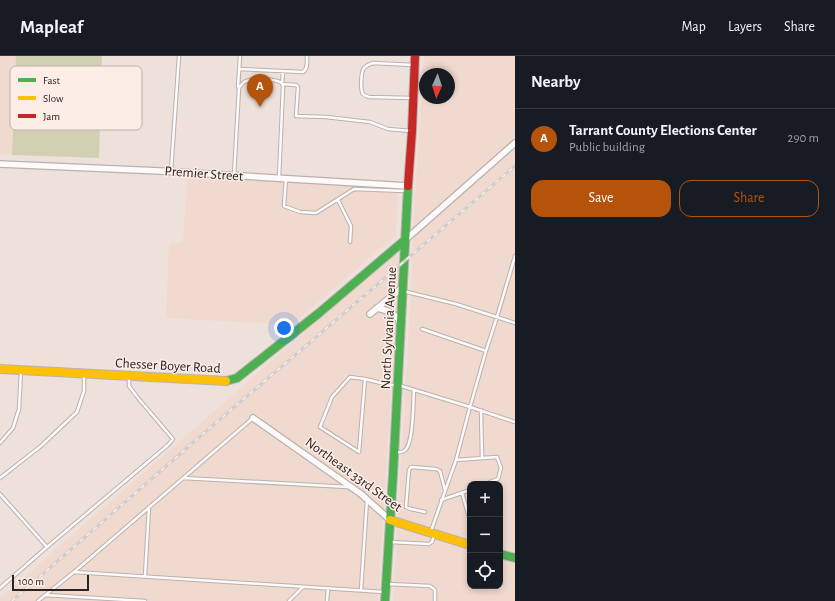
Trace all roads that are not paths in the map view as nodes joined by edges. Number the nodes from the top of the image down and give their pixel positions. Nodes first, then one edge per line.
1 (180, 56) edge
2 (240, 56) edge
3 (307, 56) edge
4 (415, 56) edge
5 (415, 65) junction
6 (240, 69) junction
7 (283, 71) junction
8 (282, 84) junction
9 (238, 90) junction
10 (413, 98) junction
11 (412, 131) junction
12 (515, 144) edge
13 (0, 164) edge
14 (171, 171) junction
15 (234, 175) junction
16 (279, 178) junction
17 (286, 178) junction
18 (408, 189) junction
19 (338, 200) junction
20 (406, 240) junction
21 (350, 242) dead end
22 (515, 256) edge
23 (403, 289) junction
24 (377, 308) junction
25 (370, 314) dead end
26 (497, 317) junction
27 (515, 323) edge
28 (401, 325) junction
29 (422, 329) dead end
30 (486, 351) junction
31 (0, 369) edge
32 (21, 370) junction
33 (84, 374) junction
34 (129, 376) junction
35 (364, 379) junction
36 (398, 385) junction
37 (414, 390) junction
38 (470, 407) junction
39 (481, 410) junction
40 (253, 418) joint
41 (515, 422) edge
42 (0, 443) edge
43 (394, 452) junction
44 (482, 458) junction
45 (456, 460) junction
46 (0, 478) edge
47 (183, 478) junction
48 (493, 481) edge
49 (350, 487) junction
50 (445, 490) junction
51 (467, 491) edge
52 (462, 493) junction
53 (0, 494) edge
54 (367, 500) junction
55 (442, 500) junction
56 (148, 507) junction
57 (425, 512) dead end
58 (469, 517) edge
59 (390, 520) junction
60 (432, 533) junction
61 (389, 542) junction
62 (467, 543) edge
63 (47, 547) junction
64 (503, 555) edge
65 (515, 558) edge
66 (74, 572) junction
67 (145, 576) junction
68 (303, 586) junction
69 (0, 588) edge
70 (328, 588) junction
71 (386, 588) junction
72 (361, 590) junction
73 (45, 595) junction
74 (38, 601) edge
75 (145, 601) edge
76 (289, 601) edge
77 (327, 601) edge
78 (386, 601) edge
79 (435, 601) edge

1 - 14 lane
2 - 6 lane
3 - 7 lane
4 - 5 street, North Sylvania Avenue
5 - 10 street, North Sylvania Avenue
5 - 10 lane
6 - 7 lane
6 - 9 lane
7 - 8 lane
8 - 9 lane
8 - 11 lane
8 - 16 lane
9 - 15 lane
10 - 11 street, North Sylvania Avenue
11 - 18 street, North Sylvania Avenue
12 - 20 street
13 - 14 street, Premier Street
14 - 15 street, Premier Street
15 - 16 street, Premier Street
16 - 17 street, Premier Street
17 - 18 street, Premier Street
17 - 19 lane
18 - 19 lane
18 - 20 street, North Sylvania Avenue
19 - 21 lane
20 - 23 street, North Sylvania Avenue
20 - 34 street, Chesser Boyer Road
22 - 26 lane
23 - 24 street
23 - 26 lane
23 - 28 street, North Sylvania Avenue
24 - 25 street
24 - 28 street
26 - 27 lane
26 - 30 lane
28 - 36 street, North Sylvania Avenue
29 - 30 lane
30 - 38 lane
31 - 32 street, Chesser Boyer Road
32 - 33 street, Chesser Boyer Road
32 - 42 lane
33 - 34 street, Chesser Boyer Road
33 - 46 lane
34 - 63 lane
35 - 35 lane
35 - 36 lane
36 - 37 lane
36 - 43 street, North Sylvania Avenue
37 - 38 lane
37 - 43 lane
38 - 39 lane
38 - 45 lane
39 - 41 lane
39 - 44 lane
40 - 47 lane
40 - 49 street, Northeast 33rd Street
43 - 59 street, North Sylvania Avenue
44 - 45 lane
44 - 48 lane
45 - 50 lane
47 - 49 lane
47 - 56 lane
49 - 54 street, Northeast 33rd Street
50 - 55 lane
50 - 57 lane
51 - 52 lane
52 - 55 lane
52 - 58 lane
53 - 63 lane
54 - 59 street, Northeast 33rd Street
54 - 72 lane
55 - 60 lane
56 - 66 lane
56 - 67 lane
59 - 60 street, Northeast 33rd Street
59 - 61 street, North Sylvania Avenue
60 - 61 lane
60 - 62 street, Northeast 33rd Street
61 - 71 street, North Sylvania Avenue
63 - 69 lane
64 - 65 street
66 - 67 lane
66 - 73 lane
67 - 68 lane
68 - 70 lane
68 - 76 lane
70 - 72 lane
70 - 77 lane
71 - 72 lane
71 - 78 street, North Sylvania Avenue
71 - 79 lane
73 - 74 lane
73 - 75 lane

